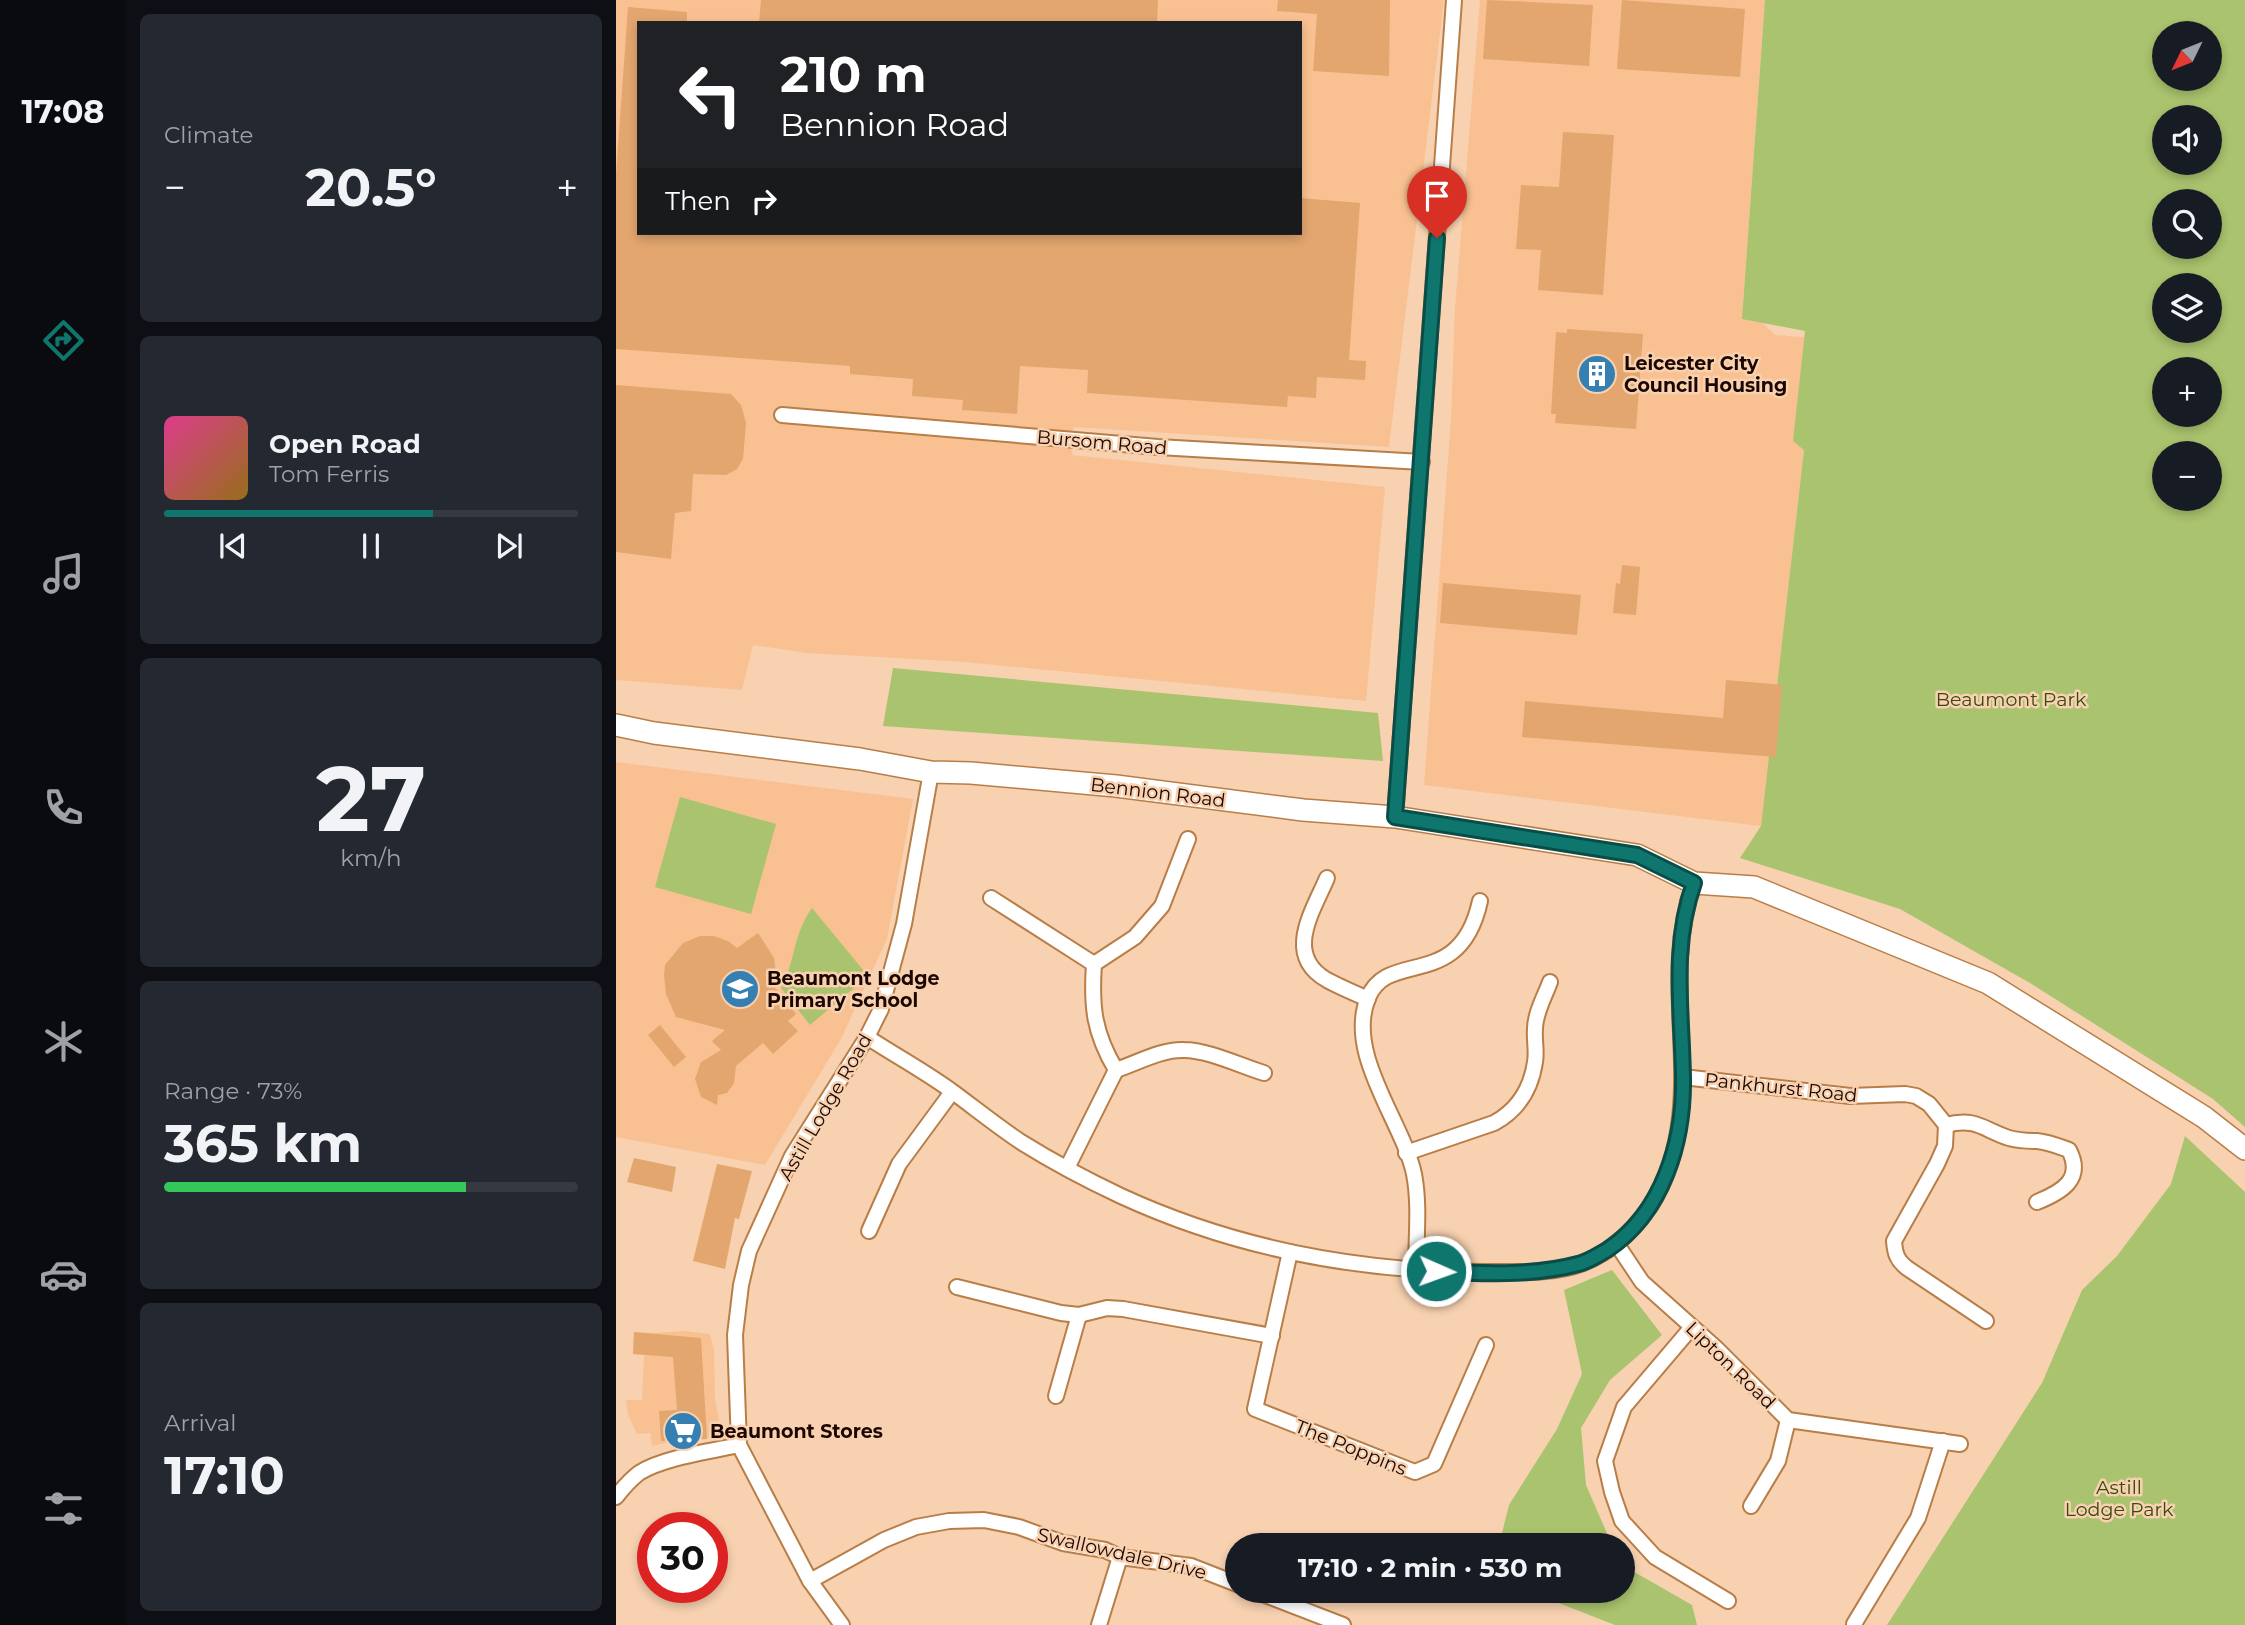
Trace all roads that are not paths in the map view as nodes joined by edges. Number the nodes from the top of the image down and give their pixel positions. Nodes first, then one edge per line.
1 (1454, 0) edge
2 (782, 415) dead end
3 (1422, 462) junction
4 (616, 725) edge
5 (931, 772) junction
6 (1395, 817) junction
7 (1188, 839) dead end
8 (1327, 878) dead end
9 (1694, 883) junction
10 (991, 898) dead end
11 (1480, 901) dead end
12 (1094, 964) junction
13 (1550, 982) dead end
14 (1368, 999) junction
15 (867, 1037) junction
16 (1116, 1070) junction
17 (1264, 1073) dead end
18 (1683, 1077) junction
19 (952, 1091) junction
20 (1946, 1125) junction
21 (2245, 1149) edge
22 (1406, 1153) junction
23 (1067, 1168) junction
24 (2037, 1202) dead end
25 (869, 1231) dead end
26 (1616, 1243) junction
27 (1290, 1252) junction
28 (1416, 1270) junction
29 (957, 1287) dead end
30 (1079, 1315) junction
31 (1986, 1321) dead end
32 (1692, 1326) junction
33 (1272, 1336) junction
34 (1486, 1345) dead end
35 (1056, 1396) dead end
36 (1788, 1420) junction
37 (1943, 1441) junction
38 (1960, 1444) dead end
39 (739, 1445) junction
40 (616, 1497) edge
41 (1751, 1506) dead end
42 (1121, 1557) junction
43 (1225, 1579) edge
44 (810, 1581) junction
45 (1728, 1601) dead end
46 (1286, 1603) edge
47 (1854, 1624) edge
48 (842, 1625) edge
49 (1099, 1625) edge
50 (1343, 1625) edge

1 - 3 street
2 - 3 street, Bursom Road
3 - 6 street
4 - 5 street, Bennion Road
5 - 6 street, Bennion Road
5 - 15 street, Astill Lodge Road
6 - 9 street, Bennion Road
7 - 12 street
8 - 14 street
9 - 18 street
9 - 21 street
10 - 12 street
11 - 14 street
12 - 16 street
13 - 22 street
14 - 22 street
15 - 19 street
15 - 39 street, Astill Lodge Road
16 - 17 street
16 - 23 street
18 - 20 street, Pankhurst Road
18 - 26 street
19 - 23 street
19 - 25 street
20 - 24 street
20 - 31 street
22 - 28 street
23 - 27 street
26 - 28 street
26 - 32 street, Lipton Road
27 - 28 street
27 - 33 street, The Poppins
29 - 30 street
30 - 33 street
30 - 35 street
32 - 36 street, Lipton Road
32 - 45 street
33 - 34 street, The Poppins
36 - 37 street, Lipton Road
36 - 41 street
37 - 38 street, Lipton Road
37 - 47 street
39 - 40 street
39 - 44 street, Astill Lodge Road
42 - 43 street, Swallowdale Drive
42 - 44 street, Swallowdale Drive
42 - 49 street
44 - 48 street, Astill Lodge Road
46 - 50 street

